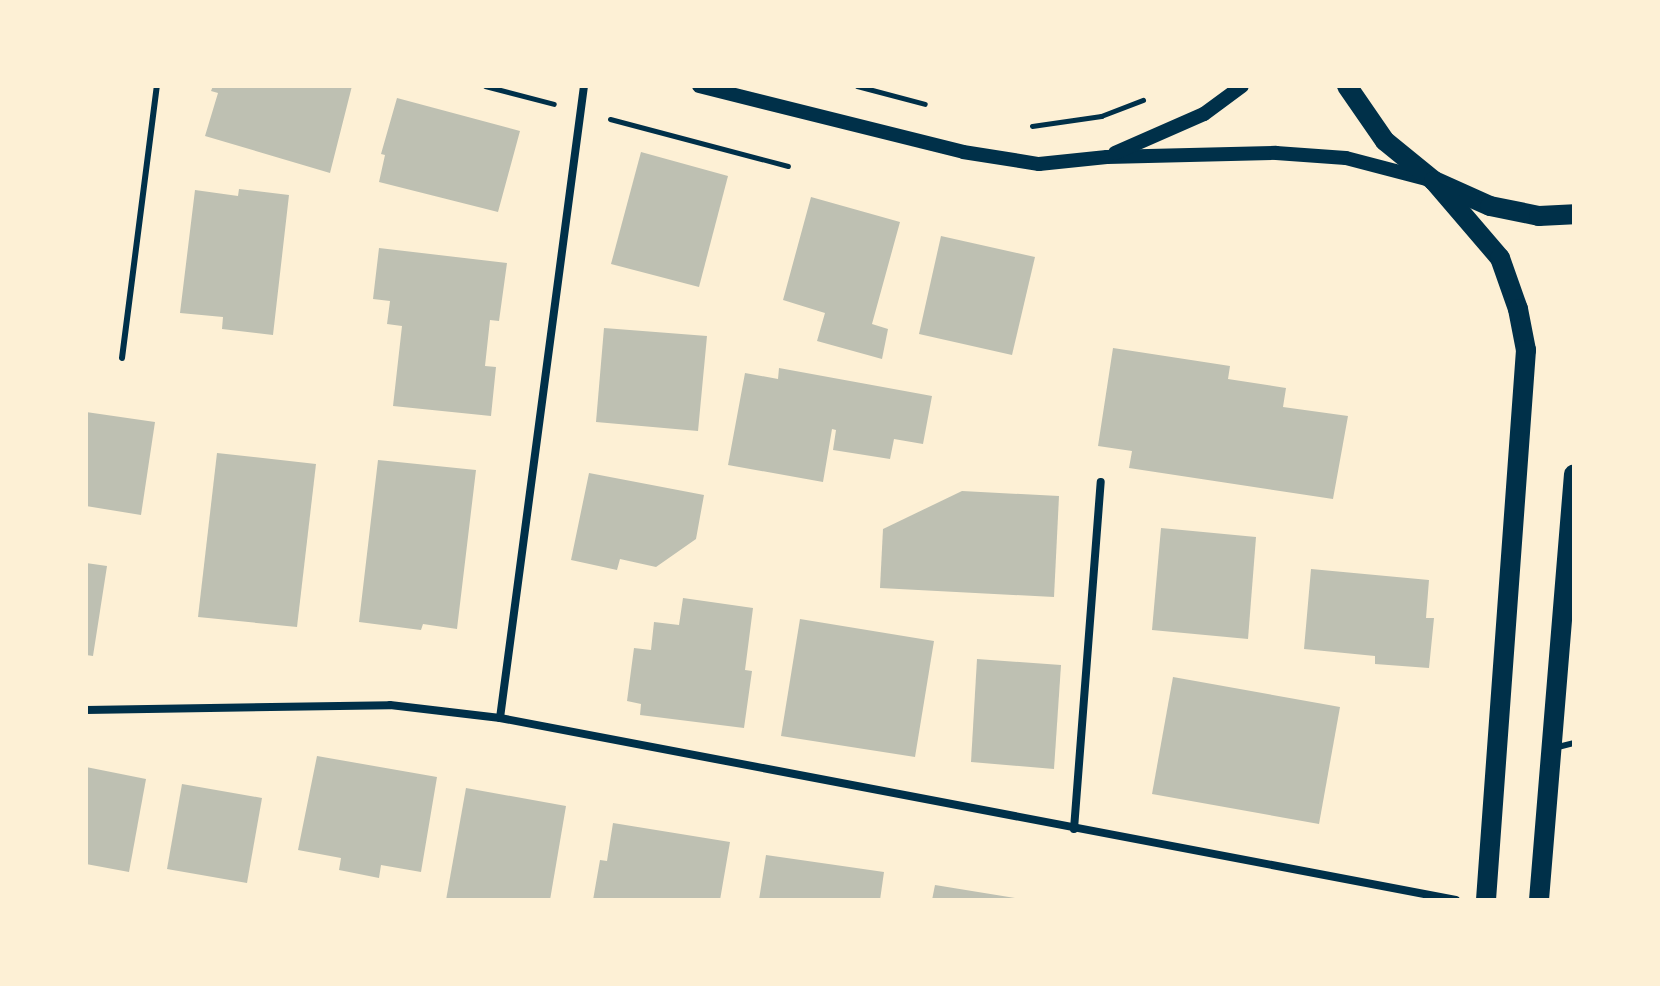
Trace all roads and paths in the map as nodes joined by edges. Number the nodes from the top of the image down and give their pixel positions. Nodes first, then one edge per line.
1 (157, 86) edge
2 (485, 86) edge
3 (584, 86) edge
4 (699, 86) edge
5 (857, 86) edge
6 (1242, 86) edge
7 (1347, 86) edge
8 (1154, 96) dead end
9 (930, 105) dead end
10 (580, 111) junction
11 (1017, 128) dead end
12 (1107, 157) junction
13 (788, 166) dead end
14 (1434, 181) junction
15 (1574, 214) edge
16 (122, 358) dead end
17 (1574, 474) edge
18 (1101, 482) dead end
19 (86, 710) edge
20 (500, 718) junction
21 (1574, 743) edge
22 (1551, 748) junction
23 (1074, 829) junction
24 (1456, 900) edge
25 (1486, 900) edge
26 (1539, 900) edge

1 - 16 lane
2 - 10 path
3 - 10 street
4 - 12 street
5 - 9 path
6 - 12 street
7 - 14 main road
8 - 11 path
10 - 13 path
10 - 20 street
12 - 14 street
14 - 15 main road
14 - 25 main road
17 - 22 main road
18 - 23 street
19 - 20 street
20 - 23 street
21 - 22 lane
22 - 26 main road
23 - 24 street

